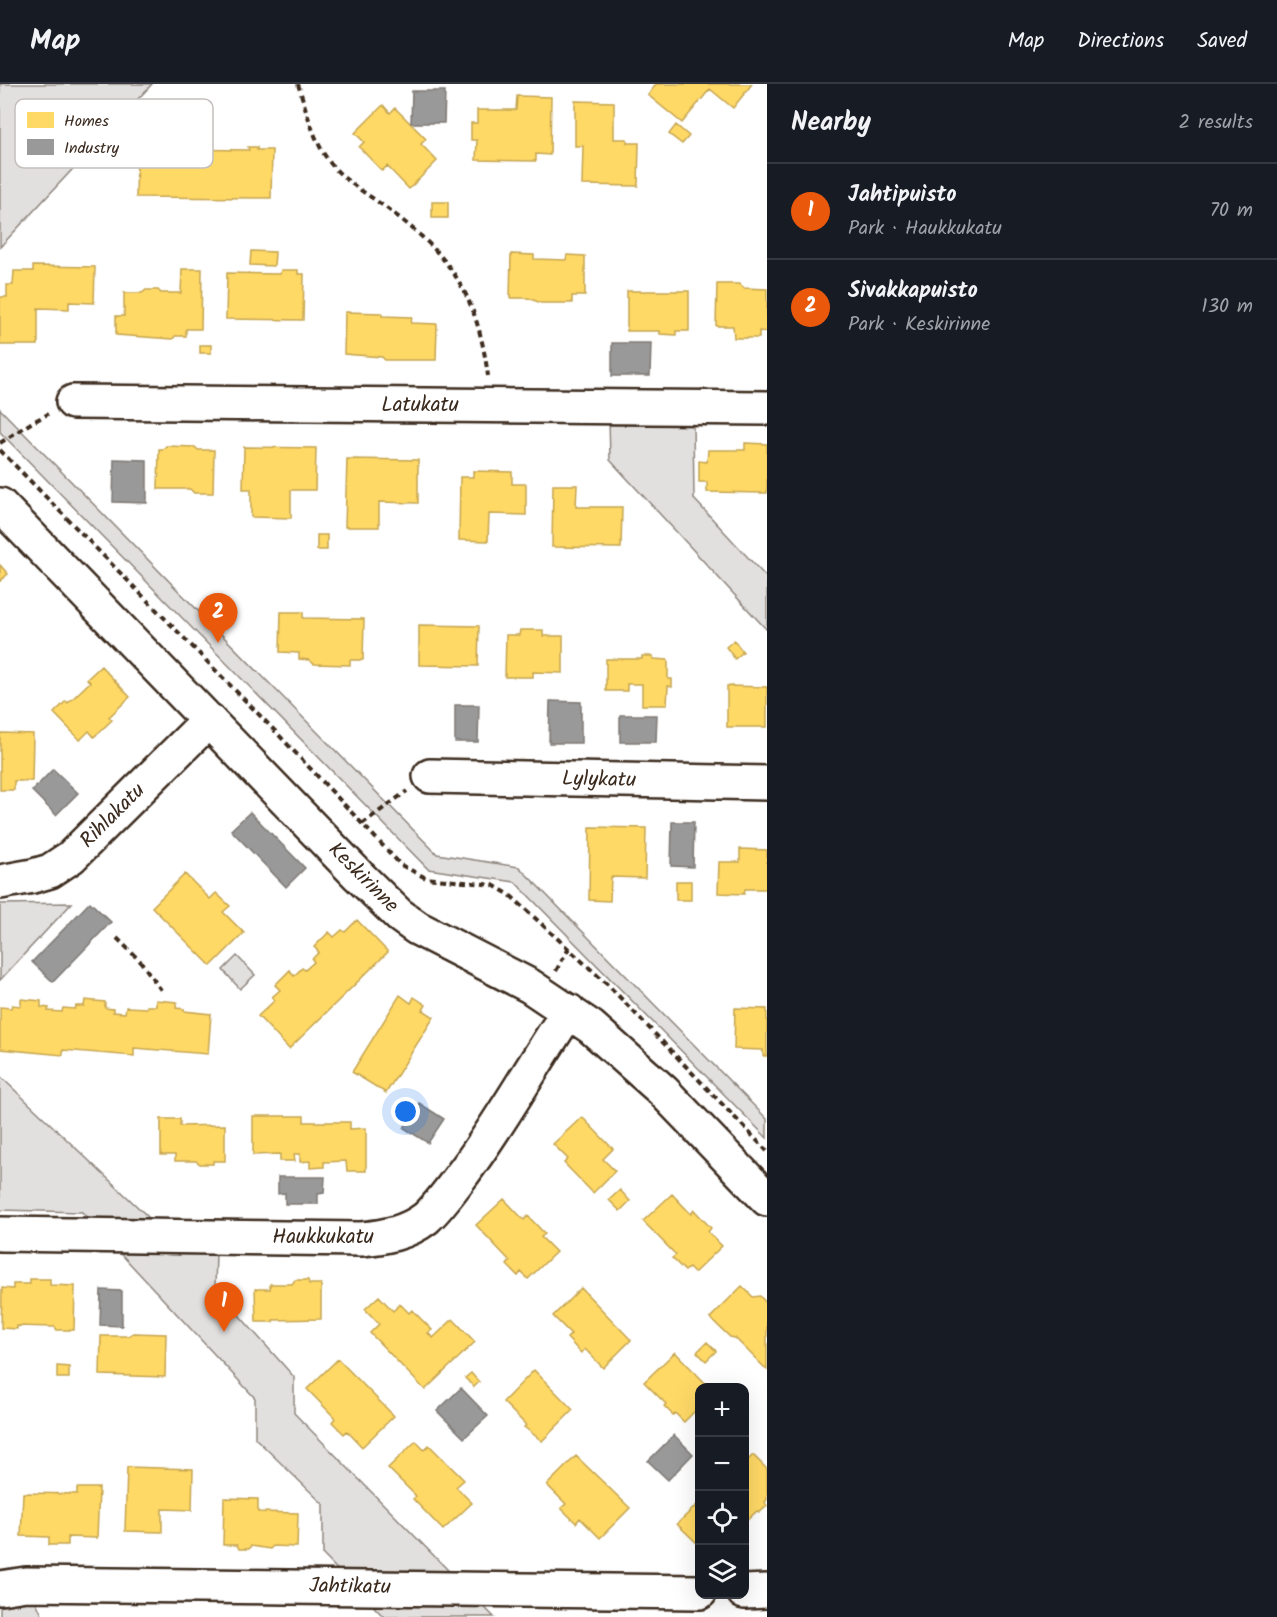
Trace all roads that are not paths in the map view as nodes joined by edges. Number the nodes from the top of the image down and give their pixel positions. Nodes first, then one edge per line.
1 (73, 402) road end
2 (767, 408) edge
3 (0, 505) edge
4 (209, 720) junction
5 (430, 776) road end
6 (767, 783) edge
7 (0, 882) edge
8 (569, 1011) junction
9 (767, 1199) edge
10 (0, 1234) edge
11 (0, 1588) edge
12 (695, 1592) edge
13 (749, 1592) edge
14 (767, 1592) edge

1 - 2 street, Latukatu
3 - 4 street, Keskirinne
4 - 7 street, Rihlakatu
4 - 8 street, Keskirinne
5 - 6 street, Lylykatu
8 - 9 street, Keskirinne
8 - 10 street, Haukkukatu
11 - 12 street, Jahtikatu
13 - 14 street

